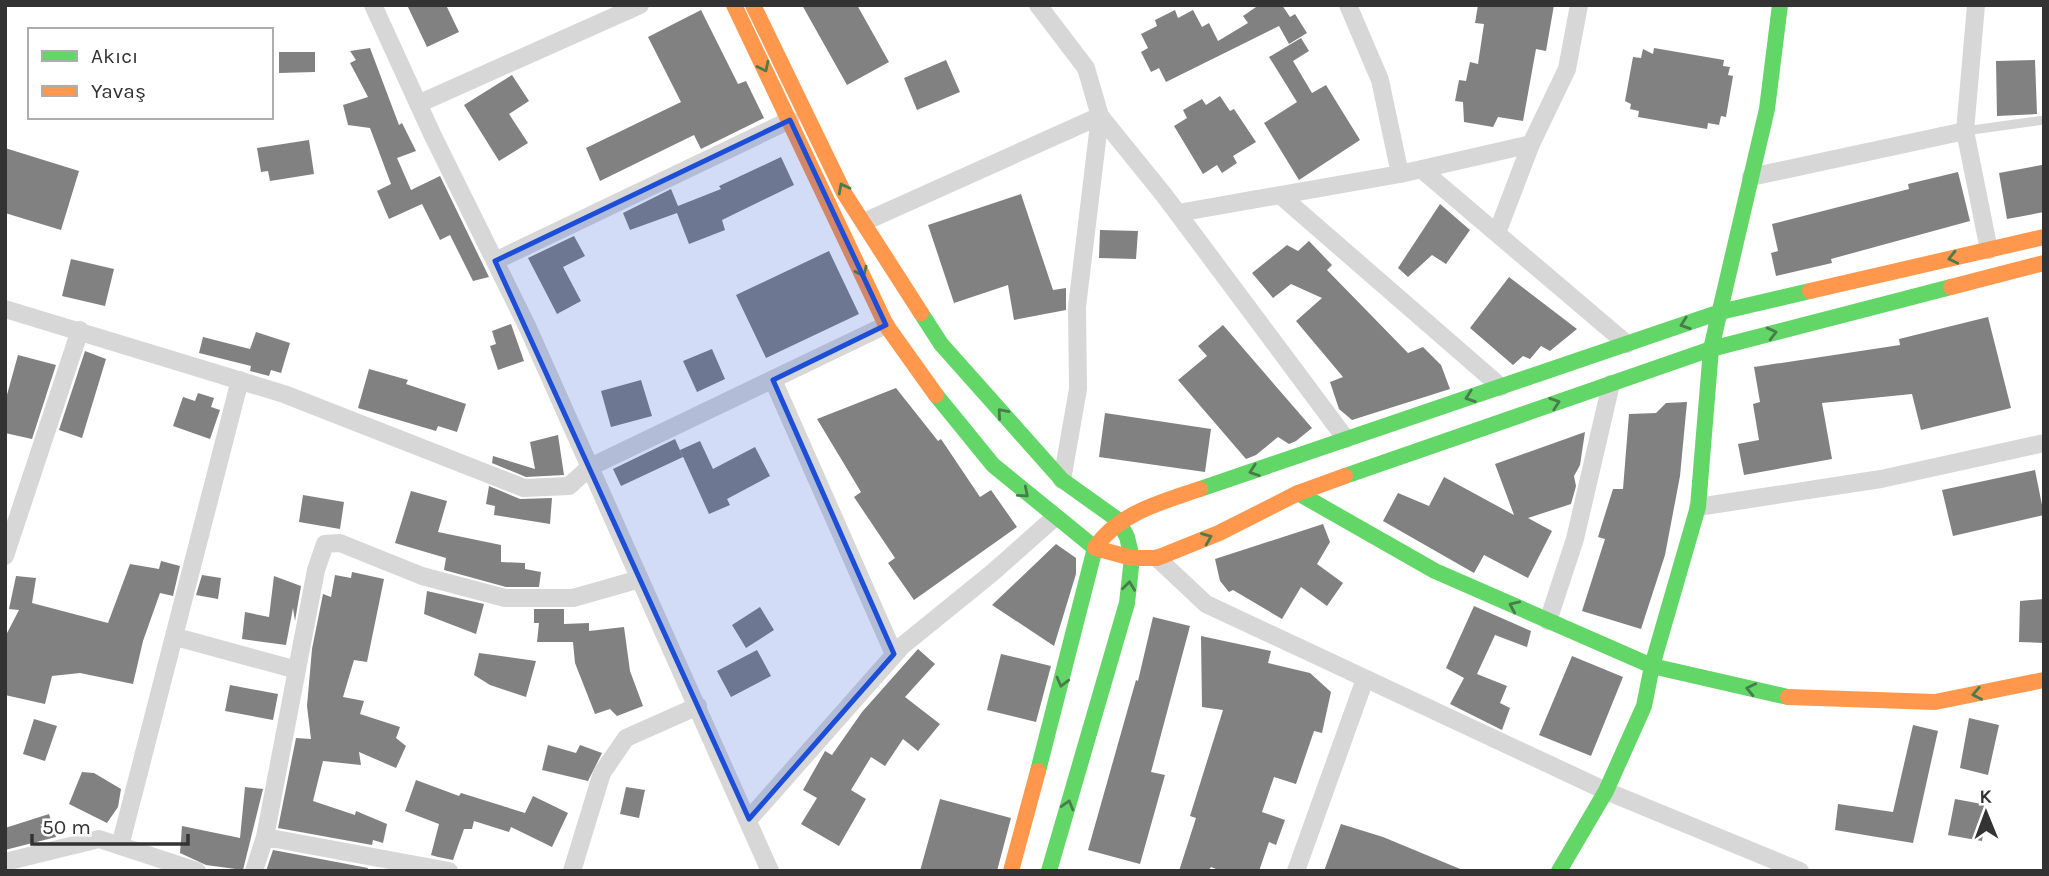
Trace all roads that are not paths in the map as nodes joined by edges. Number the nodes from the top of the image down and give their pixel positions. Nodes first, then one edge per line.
1 (373, 5) edge
2 (640, 5) edge
3 (734, 5) edge
4 (753, 5) edge
5 (1038, 5) edge
6 (1348, 5) edge
7 (1579, 5) edge
8 (1780, 5) edge
9 (1976, 5) edge
10 (418, 104) junction
11 (1100, 116) junction
12 (790, 120) junction
13 (2044, 120) edge
14 (1965, 131) junction
15 (1531, 144) junction
16 (1422, 169) junction
17 (1399, 174) junction
18 (1751, 177) junction
19 (1280, 195) junction
20 (1178, 213) junction
21 (863, 222) junction
22 (1497, 233) junction
23 (2044, 237) edge
24 (1989, 250) junction
25 (495, 261) junction
26 (2044, 263) edge
27 (5, 309) edge
28 (1720, 312) junction
29 (887, 324) junction
30 (80, 330) junction
31 (1627, 344) junction
32 (1711, 349) junction
33 (240, 380) junction
34 (773, 380) junction
35 (1611, 384) junction
36 (1501, 387) junction
37 (1346, 439) junction
38 (2044, 443) edge
39 (590, 467) junction
40 (1062, 480) junction
41 (1298, 493) junction
42 (14, 501) edge
43 (1698, 507) junction
44 (1054, 518) junction
45 (1118, 520) junction
46 (1095, 548) junction
47 (5, 556) edge
48 (1132, 558) junction
49 (1157, 558) junction
50 (640, 579) junction
51 (1548, 621) junction
52 (176, 637) junction
53 (894, 654) junction
54 (1651, 666) junction
55 (297, 670) junction
56 (1365, 679) junction
57 (2044, 680) edge
58 (698, 706) junction
59 (1606, 791) junction
60 (748, 819) junction
61 (265, 837) junction
62 (120, 846) junction
63 (5, 862) edge
64 (767, 868) edge
65 (1053, 870) edge
66 (197, 871) edge
67 (254, 871) edge
68 (449, 871) edge
69 (572, 871) edge
70 (1011, 871) edge
71 (1296, 871) edge
72 (1559, 871) edge
73 (1800, 871) edge

1 - 10 street
2 - 10 street
3 -> 12 main road
21 -> 4 main road
5 - 11 street
6 - 17 street
7 - 15 street
8 - 18 main road
9 - 14 street
10 - 25 street
11 - 20 street
11 - 21 street
11 - 40 street
12 - 25 street
12 -> 29 main road
13 - 14 lane
14 - 18 street
14 - 24 street
15 - 16 street
15 - 22 street
16 - 17 street
16 - 22 street
17 - 19 street
18 - 28 main road
19 - 20 street
19 - 36 street
20 - 37 street
40 -> 21 main road
22 - 31 street
23 - 24 main road
24 -> 28 main road
25 - 39 street
32 -> 26 main road
27 - 30 street
28 -> 31 main road
28 - 32 main road
29 - 34 street
29 -> 44 main road
30 - 33 street
30 - 42 street
31 - 36 main road
32 - 35 main road
32 - 43 main road
33 - 39 street
33 - 52 street
34 - 39 street
34 - 53 street
41 -> 35 main road
35 - 51 street
36 -> 37 main road
37 -> 45 main road
38 - 43 street
39 - 50 street
40 - 45 main road
49 -> 41 main road
51 -> 41 main road
42 - 47 street
43 - 54 main road
44 - 46 main road
44 - 53 street
45 - 46 main road
45 - 48 main road
46 - 48 main road
46 -> 70 main road
48 - 49 main road
65 -> 48 main road
49 - 56 street
50 - 55 street
50 - 58 street
51 - 54 main road
52 - 55 street
52 - 62 street
53 - 60 street
57 -> 54 main road
54 - 59 main road
55 - 61 street
56 - 59 street
56 - 71 street
58 - 60 street
58 - 69 street
59 - 72 main road
59 - 73 street
60 - 64 street
61 - 67 street
61 - 68 street
62 - 63 street
62 - 66 street

